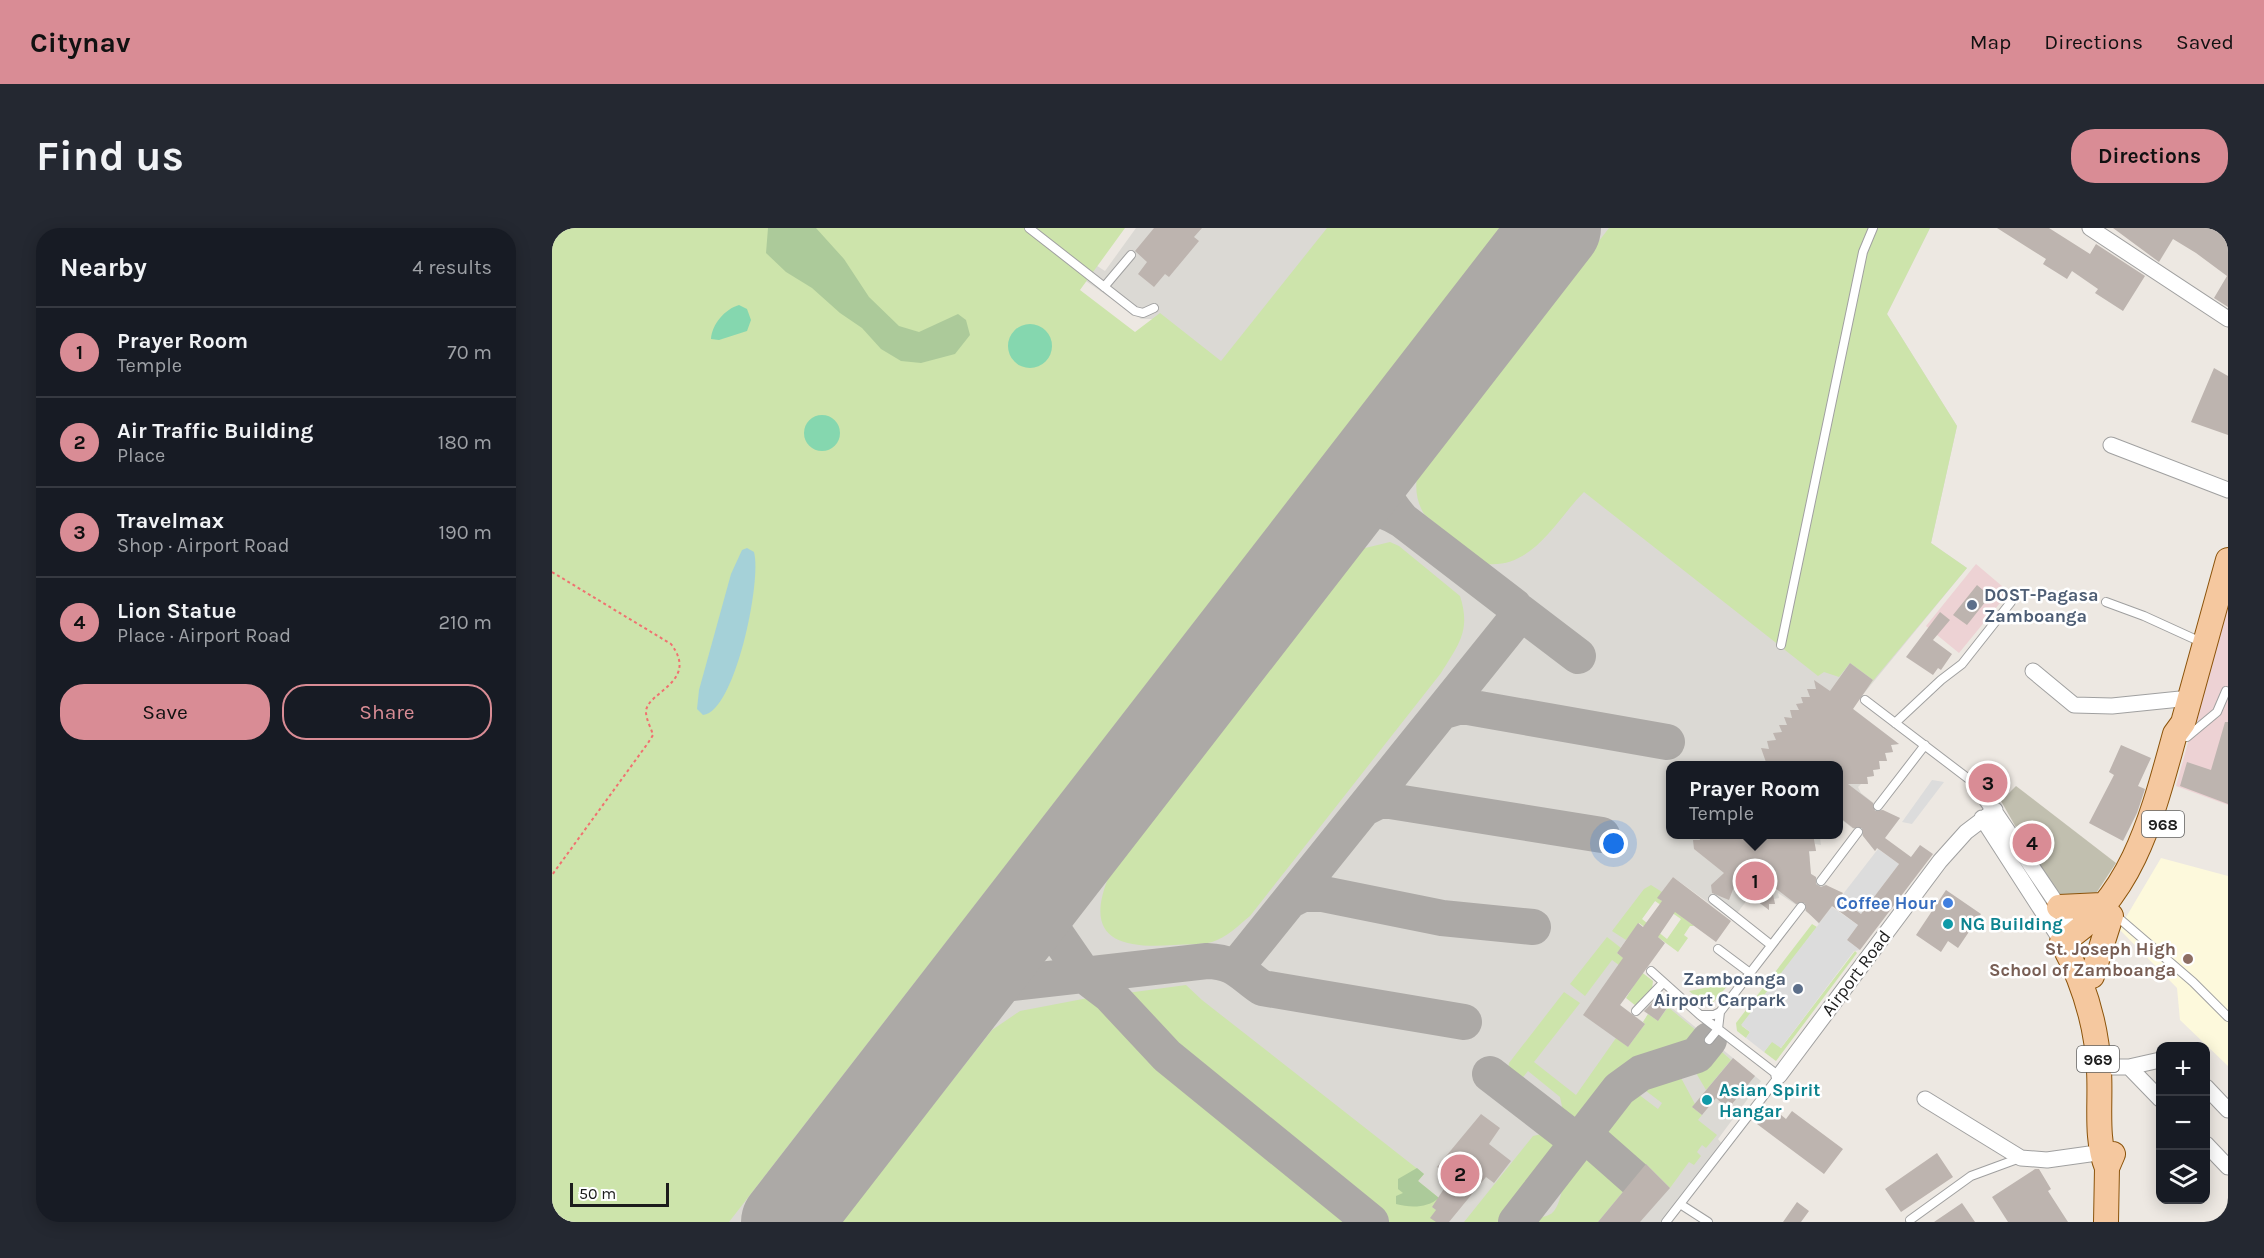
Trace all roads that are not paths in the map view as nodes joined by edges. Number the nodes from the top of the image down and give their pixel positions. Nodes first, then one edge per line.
1 (1029, 228) edge
2 (1873, 228) edge
3 (2090, 228) edge
4 (1131, 255) dead end
5 (1104, 287) junction
6 (1154, 308) dead end
7 (2228, 319) edge
8 (2111, 445) dead end
9 (2228, 490) edge
10 (2228, 560) edge
11 (2012, 602) dead end
12 (2106, 602) dead end
13 (2205, 644) junction
14 (1781, 645) dead end
15 (2033, 671) dead end
16 (2226, 691) dead end
17 (2190, 698) junction
18 (1865, 700) dead end
19 (1895, 723) junction
20 (2182, 731) junction
21 (1925, 745) junction
22 (1978, 788) joint
23 (1878, 806) dead end
24 (1988, 814) junction
25 (1858, 832) dead end
26 (1821, 881) dead end
27 (1713, 899) dead end
28 (1801, 907) dead end
29 (2059, 907) junction
30 (2109, 911) junction
31 (2071, 944) junction
32 (1772, 945) junction
33 (1718, 949) dead end
34 (1651, 971) dead end
35 (1750, 973) junction
36 (1663, 983) junction
37 (2091, 985) junction
38 (1636, 1011) dead end
39 (1720, 1012) junction
40 (1700, 1015) junction
41 (2228, 1017) edge
42 (1718, 1029) junction
43 (1709, 1040) dead end
44 (2156, 1061) edge
45 (2121, 1067) junction
46 (1779, 1076) junction
47 (2210, 1092) edge
48 (2156, 1096) edge
49 (1925, 1099) dead end
50 (2228, 1110) edge
51 (2210, 1149) edge
52 (2107, 1157) junction
53 (2021, 1158) junction
54 (2228, 1167) edge
55 (1680, 1204) junction
56 (1910, 1220) dead end
57 (1666, 1222) edge
58 (1708, 1222) edge
59 (2106, 1222) edge

1 - 5 lane
2 - 14 lane
3 - 7 street
4 - 5 lane
5 - 6 lane
8 - 9 street
10 - 13 main road, 968
11 - 19 lane
12 - 13 lane
13 - 17 main road, 968
15 - 17 street
16 - 20 lane
17 - 20 main road, 968
18 - 19 lane
19 - 21 lane
20 - 30 main road, 968
21 - 22 lane
21 - 23 lane
22 - 24 street
24 - 29 street, 969
24 - 31 street, 969
24 - 46 street, Airport Road
25 - 26 lane
27 - 32 lane
28 - 32 lane
29 - 30 main road
29 - 31 street, 969
30 - 31 main road, 968
30 - 37 main road
30 - 41 lane
31 - 37 main road, 969
32 - 35 lane
33 - 35 lane
34 - 36 lane
35 - 39 lane
36 - 38 lane
36 - 40 lane
37 - 45 main road, 969
37 - 52 main road, 969
39 - 40 lane
39 - 42 lane
40 - 42 lane
42 - 43 lane
42 - 46 lane
44 - 45 street
45 - 48 street
45 - 52 main road, 969
46 - 55 lane
47 - 50 street
49 - 53 street
51 - 54 street
52 - 53 street
52 - 59 main road, 969
53 - 56 lane
55 - 57 lane
55 - 58 lane

